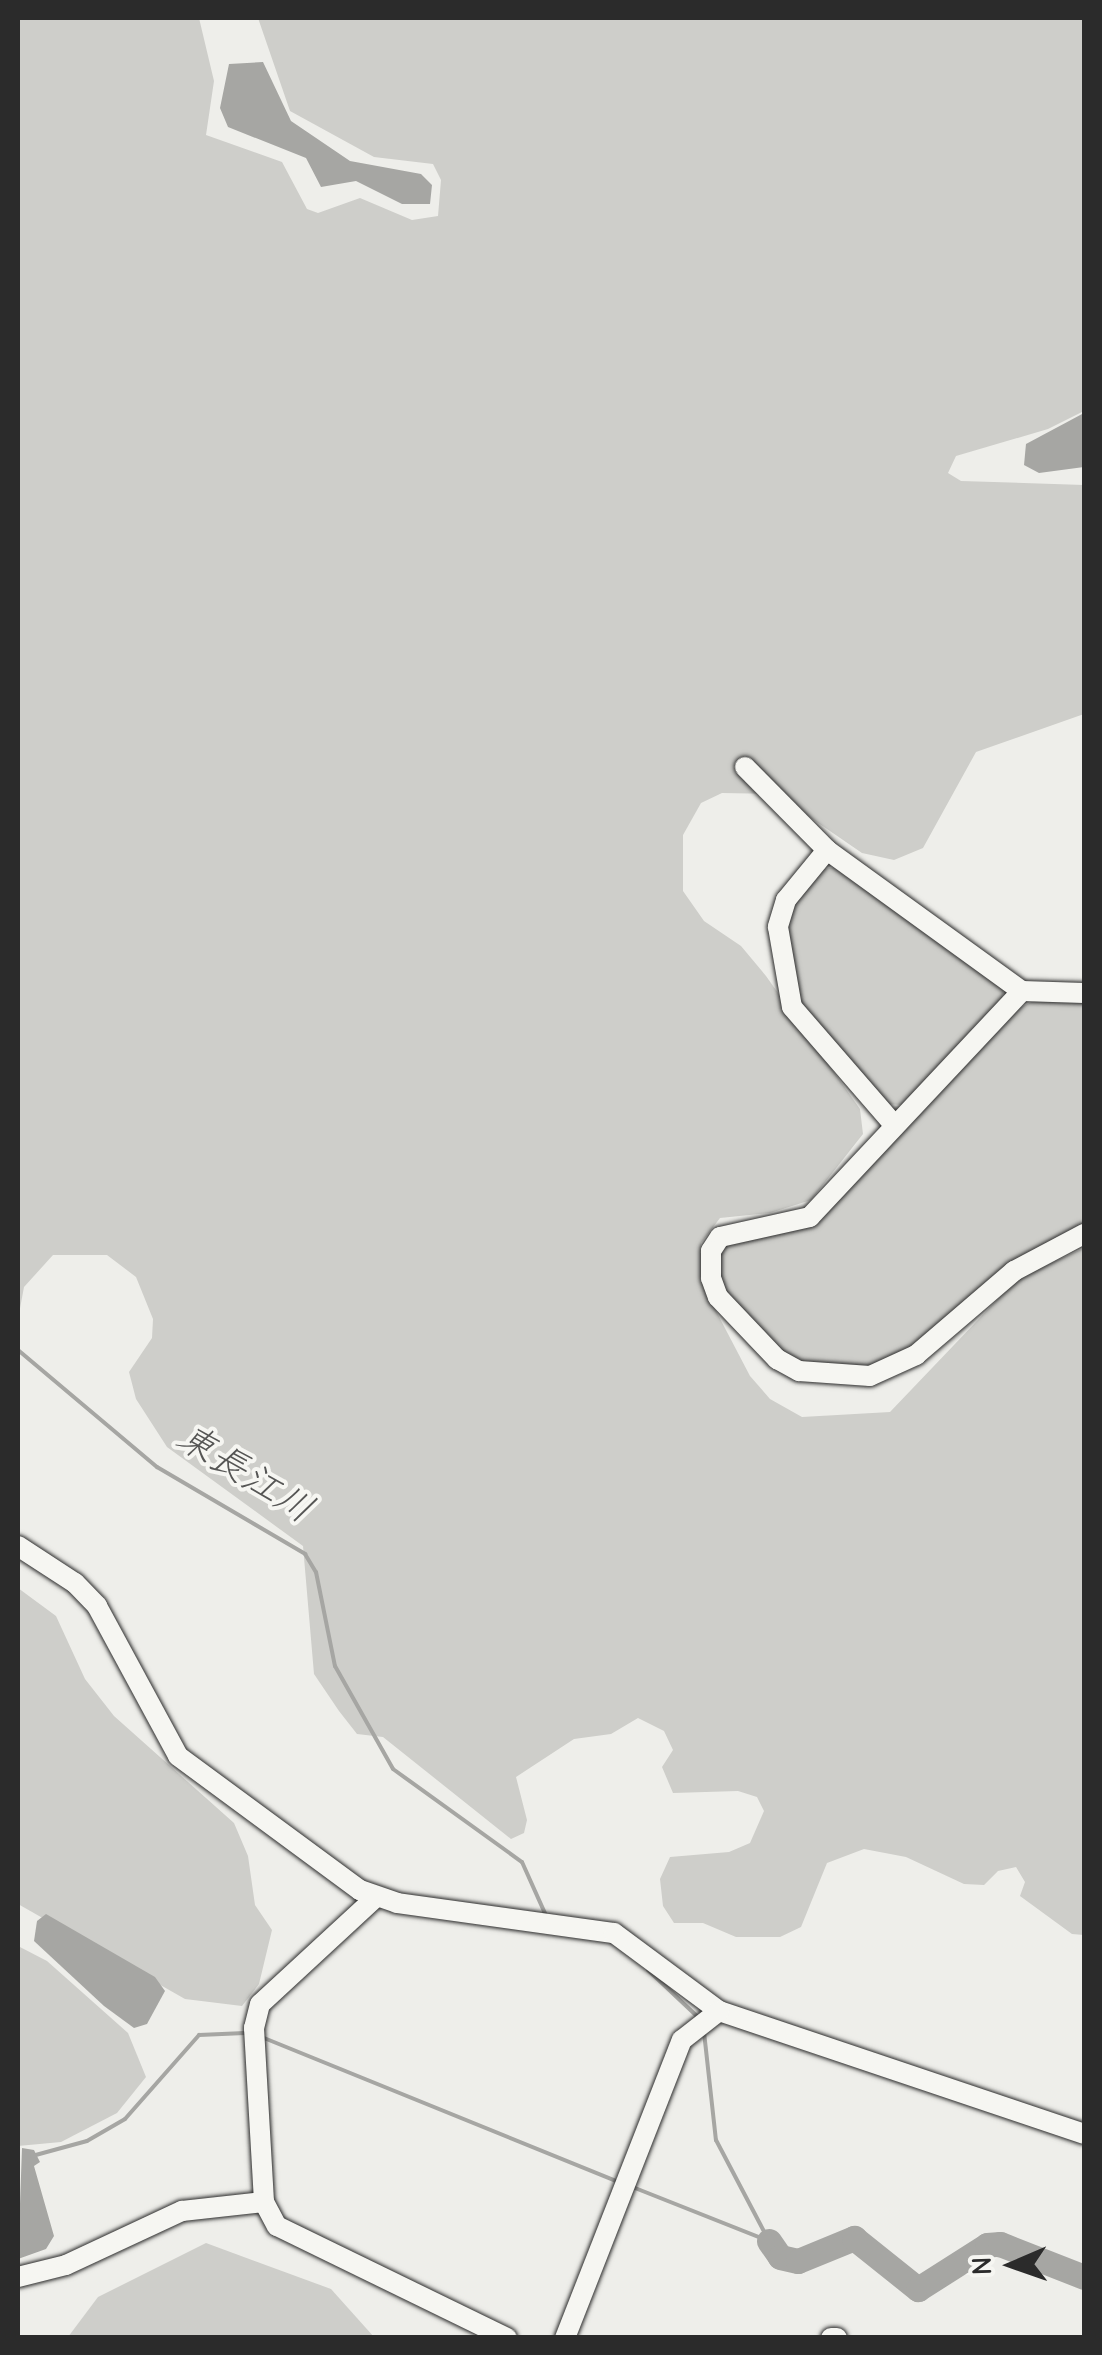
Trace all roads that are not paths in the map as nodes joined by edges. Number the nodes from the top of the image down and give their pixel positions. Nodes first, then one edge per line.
1 (745, 768) dead end
2 (828, 850) junction
3 (1022, 991) junction
4 (1084, 993) edge
5 (895, 1126) junction
6 (1084, 1234) edge
7 (18, 1546) edge
8 (375, 1898) junction
9 (718, 2011) junction
10 (1084, 2134) edge
11 (264, 2202) junction
12 (18, 2278) edge
13 (507, 2338) edge
14 (565, 2338) edge

1 - 2 street
2 - 3 street
2 - 5 street
3 - 4 street
3 - 5 street
5 - 6 street
7 - 8 street
8 - 9 street
8 - 11 street
9 - 10 street
9 - 14 street
11 - 12 street
11 - 13 street

